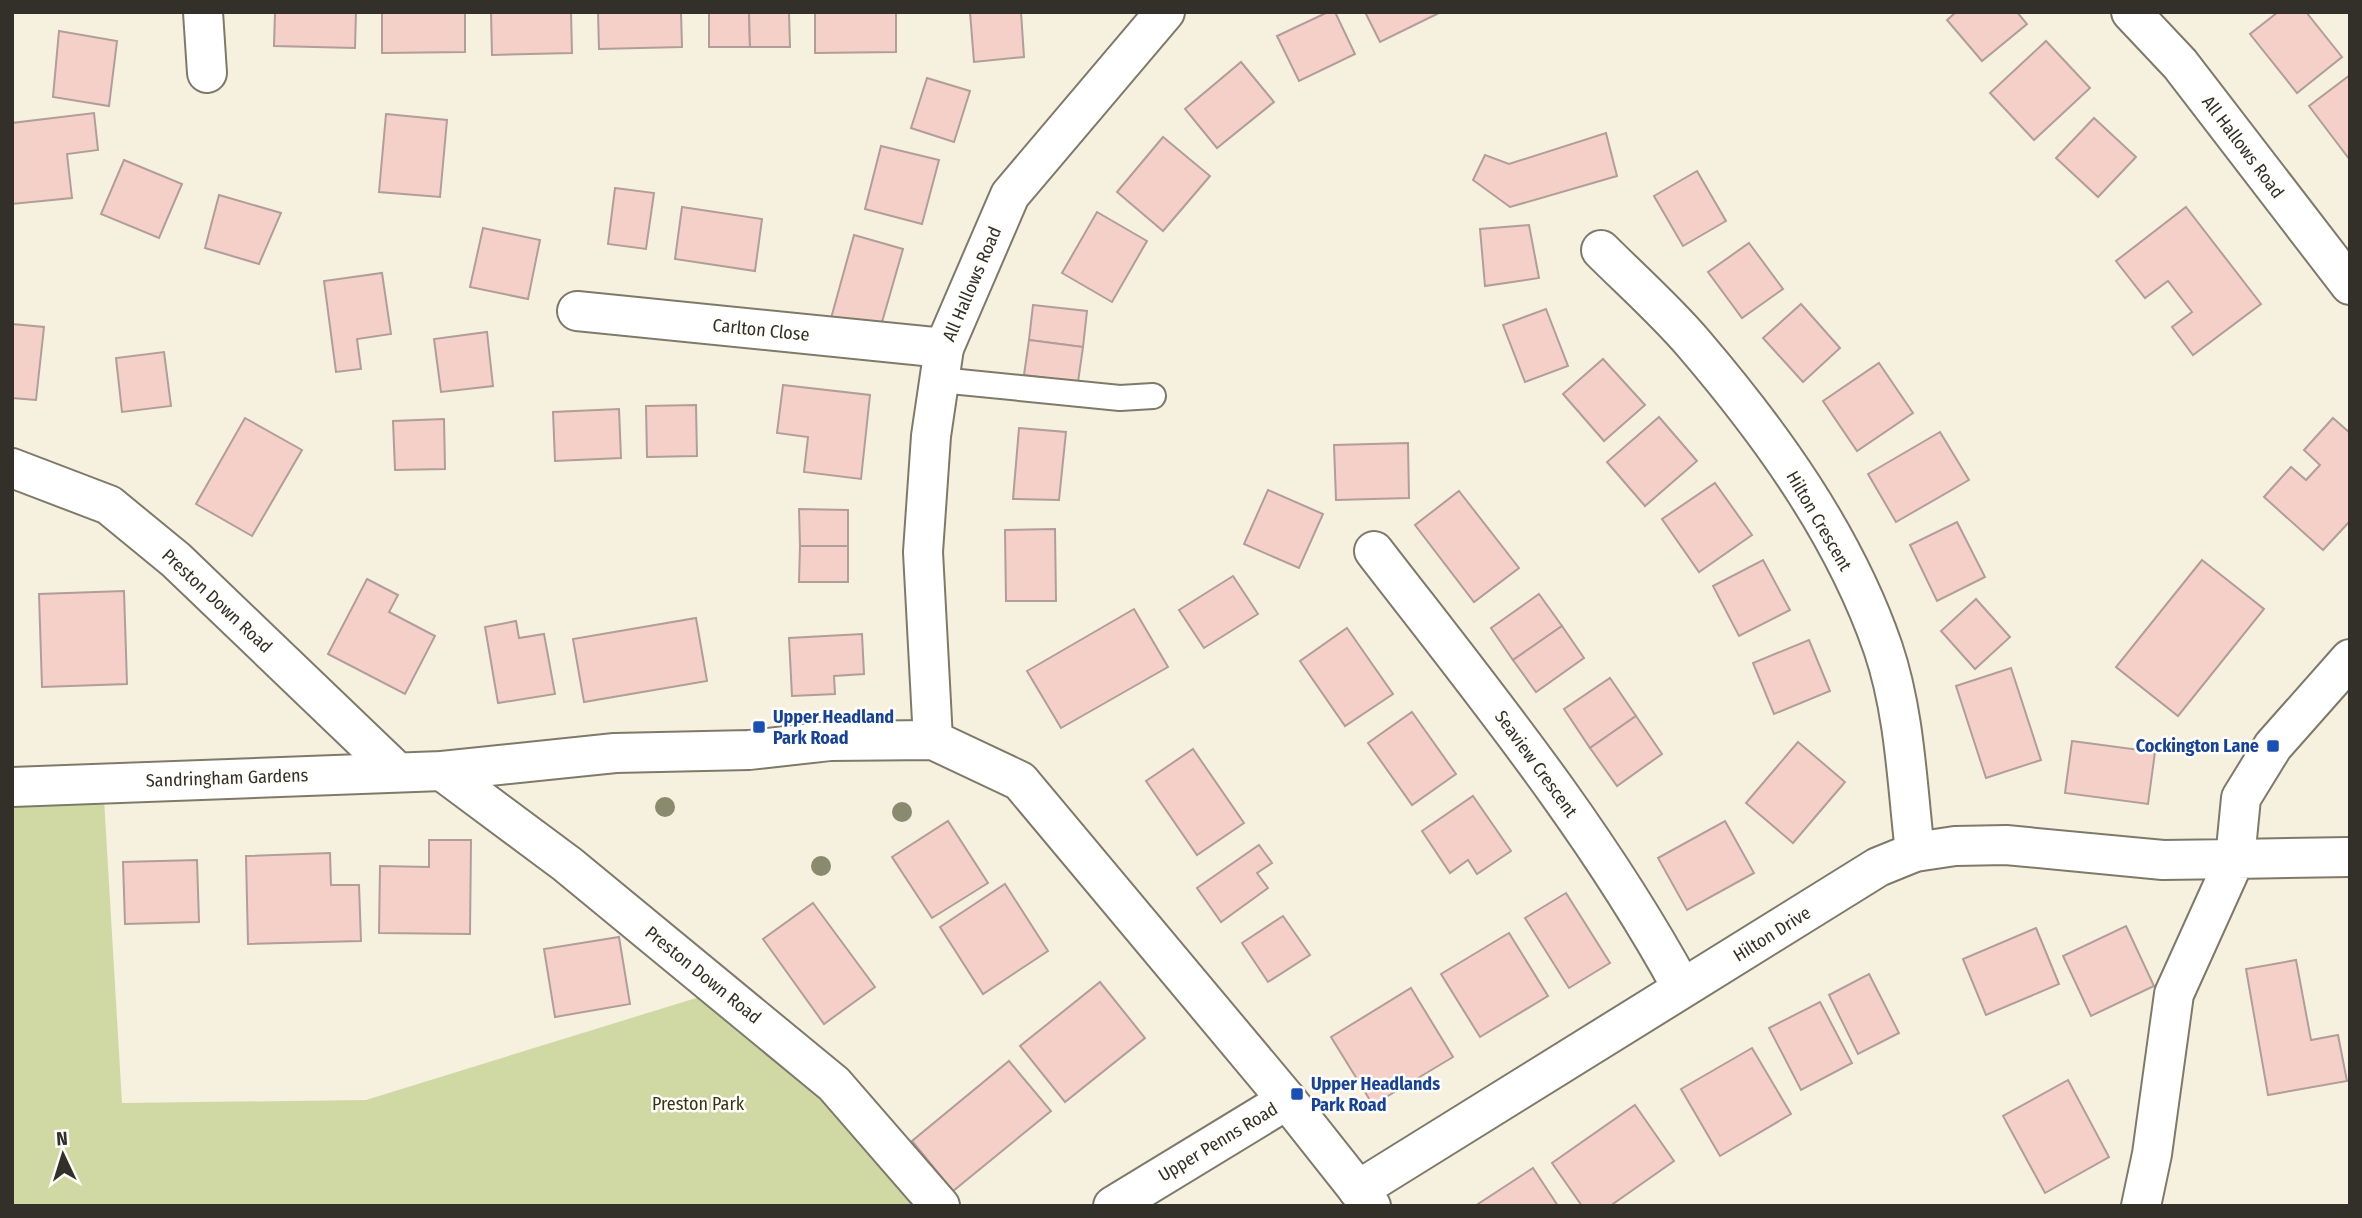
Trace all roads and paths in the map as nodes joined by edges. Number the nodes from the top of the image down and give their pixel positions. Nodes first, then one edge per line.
1 (203, 12) edge
2 (1165, 12) edge
3 (2131, 12) edge
4 (207, 73) dead end
5 (1601, 250) dead end
6 (2350, 285) edge
7 (577, 312) dead end
8 (942, 364) junction
9 (1153, 396) dead end
10 (12, 468) edge
11 (1374, 551) dead end
12 (2350, 659) edge
13 (933, 740) junction
14 (442, 771) junction
15 (397, 772) junction
16 (12, 787) edge
17 (1915, 852) junction
18 (2350, 857) edge
19 (2235, 859) junction
20 (1682, 988) junction
21 (1287, 1100) junction
22 (1365, 1198) edge
23 (940, 1206) edge
24 (1113, 1206) edge
25 (2141, 1206) edge

1 - 4 street
2 - 8 street, All Hallows Road
3 - 6 street, All Hallows Road
5 - 17 street, Hilton Crescent
7 - 8 street, Carlton Close
8 - 9 lane
8 - 13 street, All Hallows Road
10 - 15 street, Preston Down Road
11 - 20 street, Seaview Crescent
12 - 19 street
13 - 14 street
13 - 21 street
14 - 15 street, Sandringham Gardens
14 - 23 street, Preston Down Road
15 - 16 street, Sandringham Gardens
17 - 19 street, Hilton Drive
17 - 20 street, Hilton Drive
18 - 19 street, Hilton Drive
19 - 25 street
20 - 22 street, Hilton Drive
21 - 22 street
21 - 24 street, Upper Penns Road

